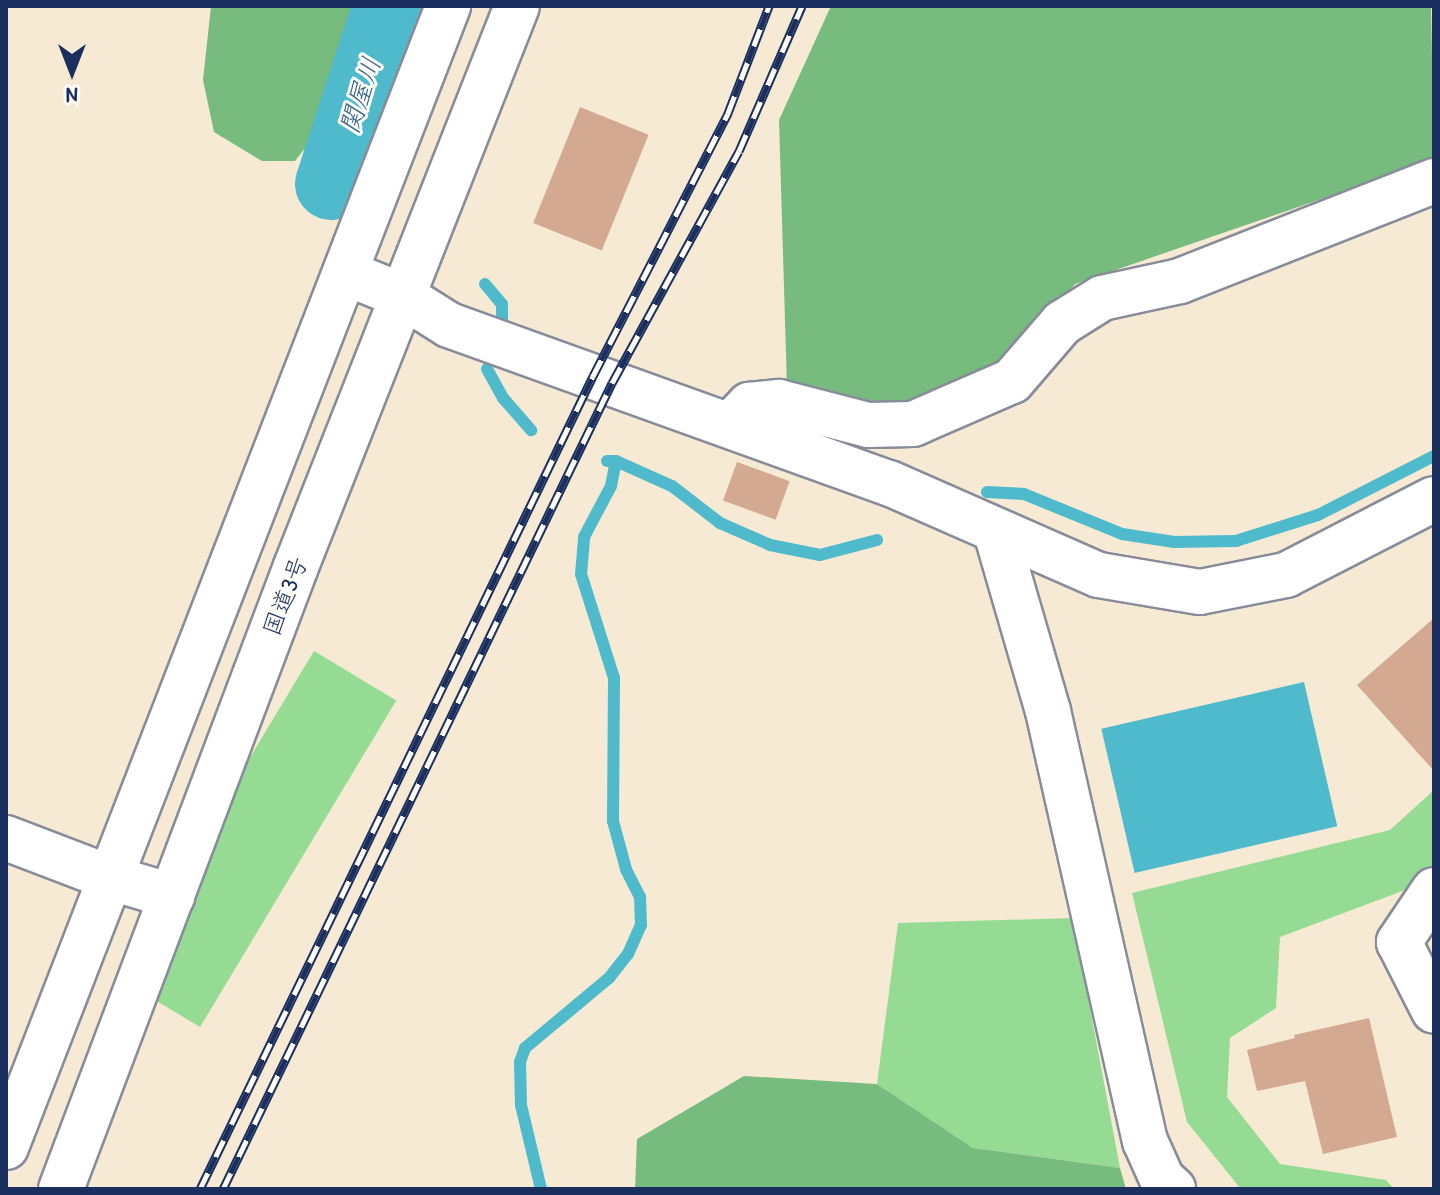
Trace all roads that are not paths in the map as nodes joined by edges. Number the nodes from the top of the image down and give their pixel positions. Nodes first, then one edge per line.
1 (448, 6) edge
2 (517, 6) edge
3 (1434, 181) edge
4 (346, 273) junction
5 (403, 296) junction
6 (730, 425) junction
7 (1434, 499) edge
8 (996, 532) junction
9 (6, 838) edge
10 (111, 878) junction
11 (1434, 890) edge
12 (172, 896) junction
13 (1434, 1011) edge
14 (6, 1147) edge
15 (61, 1189) edge
16 (1173, 1189) edge

1 - 4 main road
2 - 5 main road, 国道3号
3 - 6 main road
4 - 5 main road
4 - 10 main road
5 - 6 main road
5 - 12 main road, 国道3号
6 - 8 main road
7 - 8 main road
8 - 16 main road
9 - 10 main road
10 - 12 main road
10 - 14 main road
11 - 13 main road
12 - 15 main road, 国道3号

